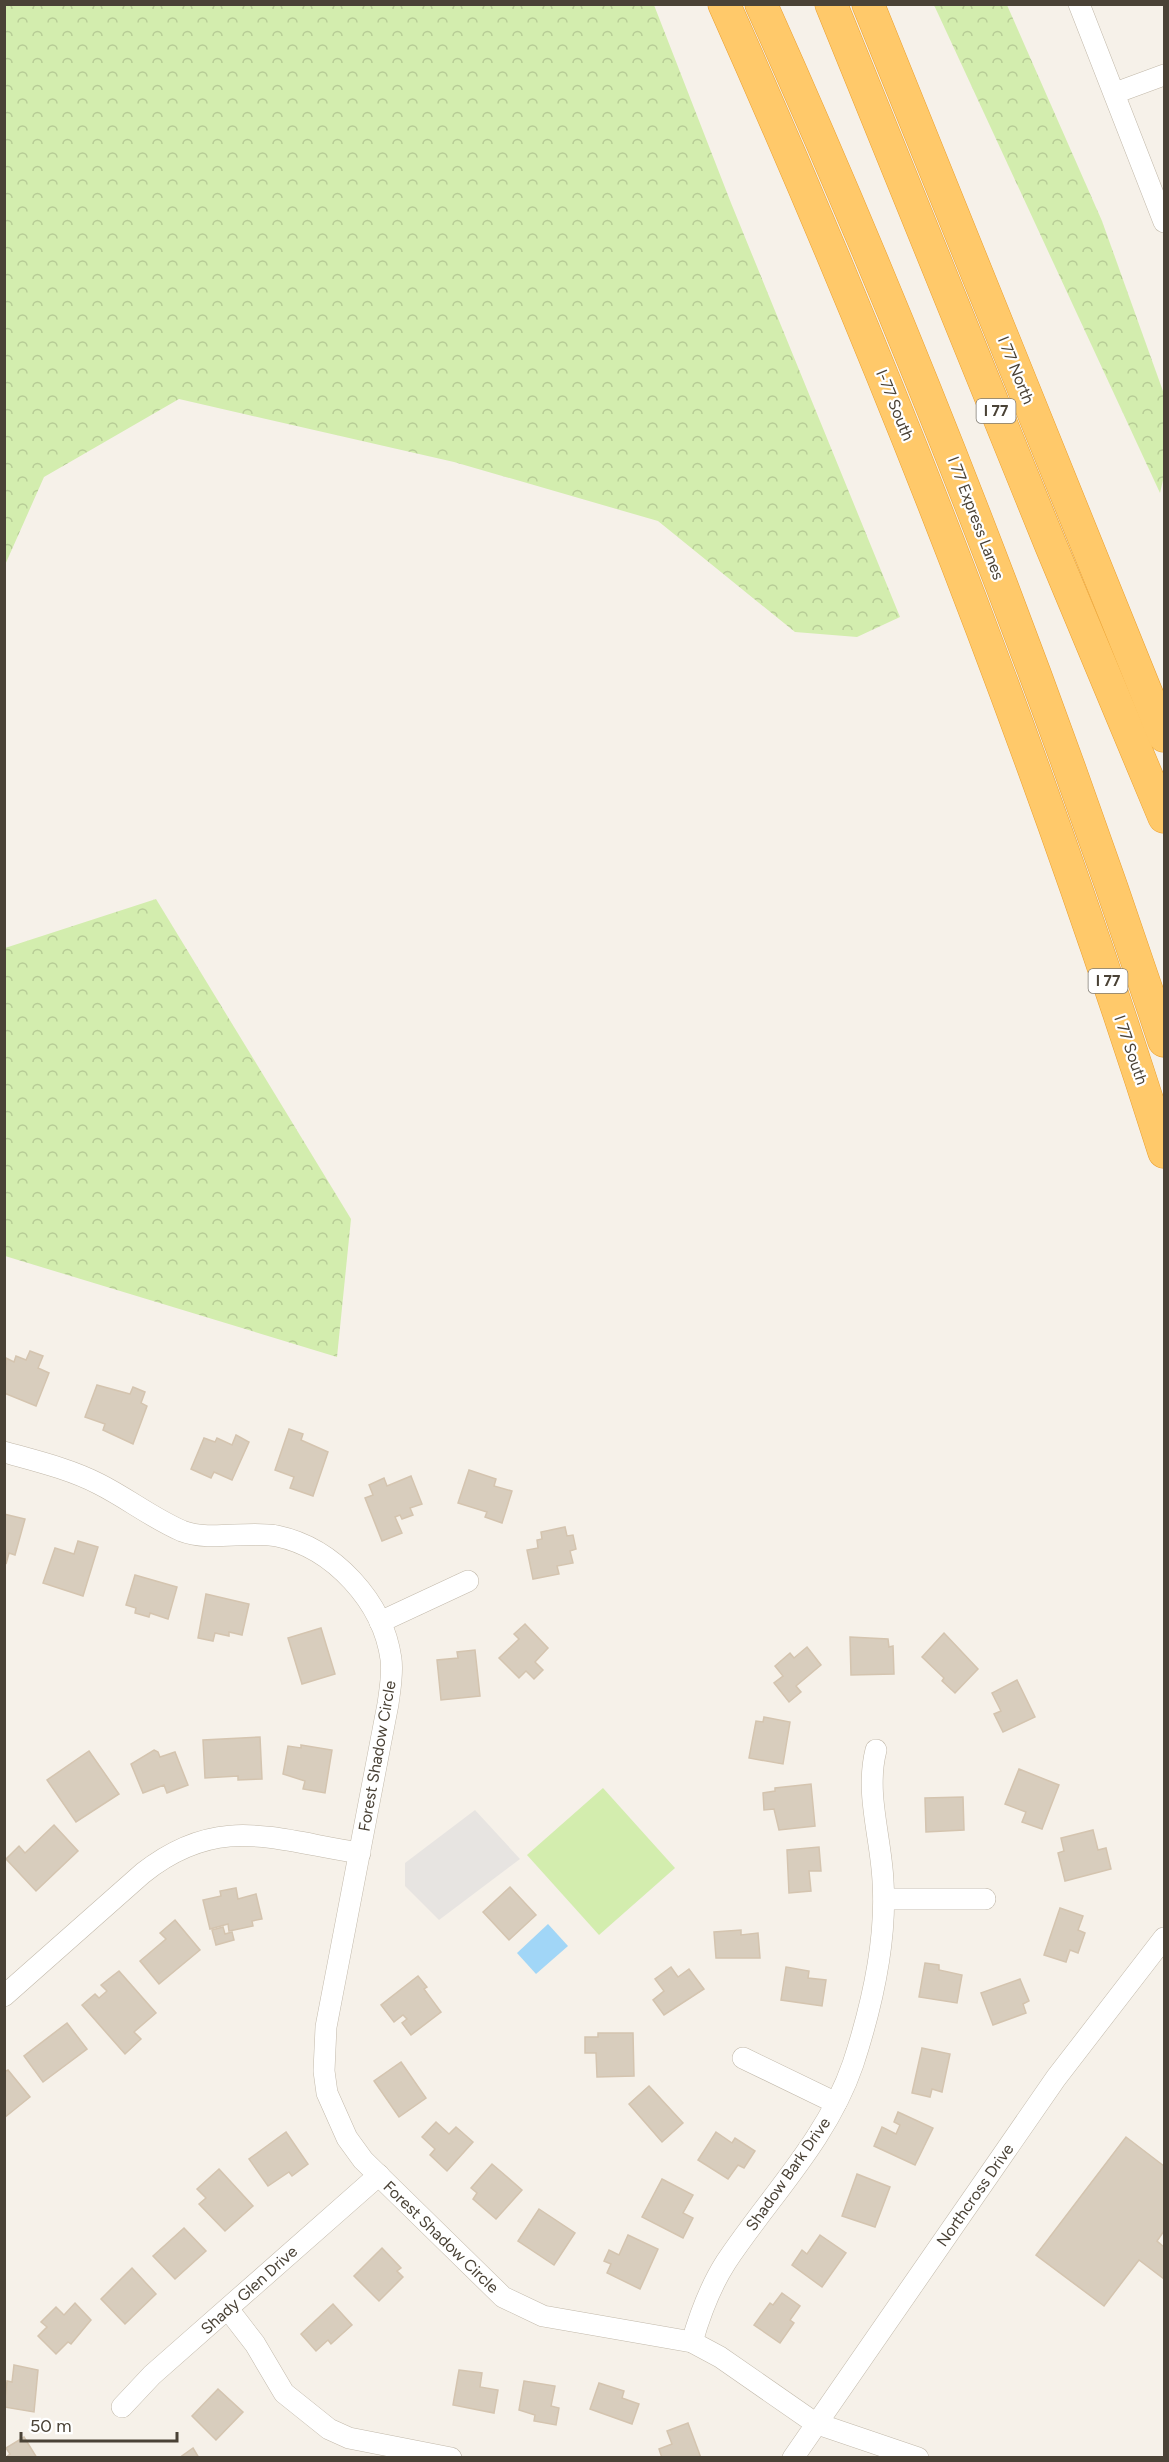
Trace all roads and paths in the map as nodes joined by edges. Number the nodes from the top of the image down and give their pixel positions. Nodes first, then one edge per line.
1 (724, 4) edge
2 (761, 4) edge
3 (831, 4) edge
4 (868, 4) edge
5 (1079, 4) edge
6 (1164, 75) edge
7 (1114, 93) junction
8 (1162, 209) edge
9 (975, 514) junction
10 (1164, 736) edge
11 (1050, 812) junction
12 (1164, 817) edge
13 (1164, 1041) edge
14 (1164, 1152) edge
15 (4, 1452) edge
16 (468, 1581) dead end
17 (380, 1622) junction
18 (876, 1750) dead end
19 (360, 1853) junction
20 (884, 1899) junction
21 (985, 1899) dead end
22 (1164, 1938) edge
23 (4, 1996) edge
24 (743, 2058) dead end
25 (836, 2103) junction
26 (379, 2175) junction
27 (228, 2309) junction
28 (692, 2342) junction
29 (122, 2407) dead end
30 (815, 2423) junction
31 (450, 2457) edge
32 (793, 2457) edge
33 (918, 2457) edge

1 - 11 highway, I-77 South / I 77
2 - 9 highway, I 77 Express Lanes / I 77
3 - 12 highway, I 77
4 - 10 highway, I 77 North / I 77
5 - 7 street
6 - 7 street
7 - 8 street
9 - 11 highway
9 - 13 highway, I 77 Express Lanes / I 77
11 - 14 highway, I 77 South / I 77
15 - 17 street, Forest Shadow Circle
16 - 17 street
17 - 19 street, Forest Shadow Circle
18 - 20 street, Shadow Bark Drive
19 - 23 street, Forest Shadow Circle
19 - 26 street, Forest Shadow Circle
20 - 21 street
20 - 25 street, Shadow Bark Drive
22 - 30 street, Northcross Drive
24 - 25 street
25 - 28 street, Shadow Bark Drive
26 - 27 street, Shady Glen Drive
26 - 28 street, Forest Shadow Circle
27 - 29 street, Shady Glen Drive
27 - 31 street
28 - 30 street, Forest Shadow Circle
30 - 32 street, Northcross Drive
30 - 33 street, Forest Shadow Circle

